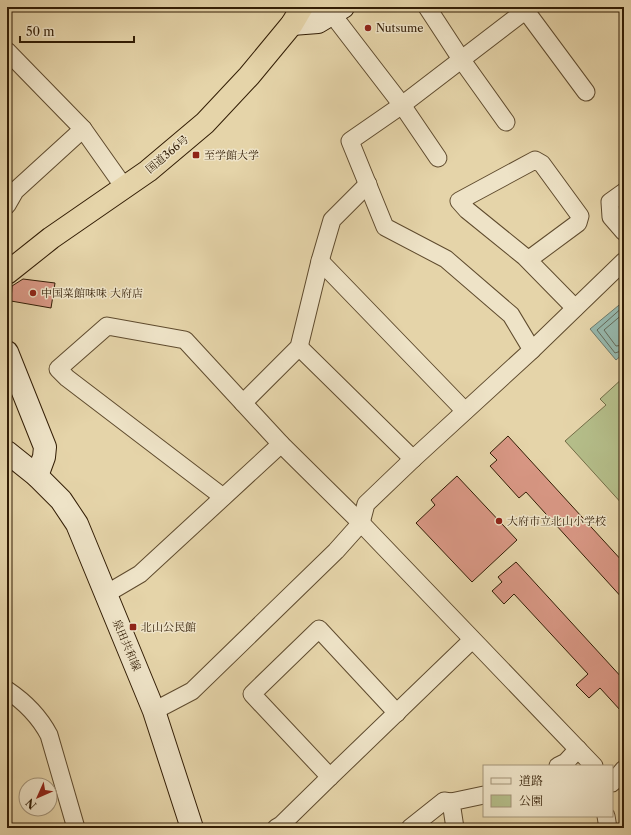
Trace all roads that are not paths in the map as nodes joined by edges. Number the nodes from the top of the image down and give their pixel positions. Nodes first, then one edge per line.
1 (427, 7) edge
2 (526, 8) edge
3 (337, 10) edge
4 (297, 15) edge
5 (7, 51) edge
6 (461, 59) junction
7 (586, 92) dead end
8 (402, 105) junction
9 (506, 122) dead end
10 (83, 129) junction
11 (438, 158) dead end
12 (368, 184) junction
13 (124, 187) junction
14 (624, 192) edge
15 (7, 205) edge
16 (624, 232) edge
17 (528, 260) junction
18 (320, 261) junction
19 (624, 261) edge
20 (7, 273) edge
21 (575, 308) junction
22 (299, 347) junction
23 (532, 350) junction
24 (7, 352) edge
25 (243, 403) junction
26 (465, 411) junction
27 (281, 444) junction
28 (7, 452) edge
29 (412, 459) junction
30 (37, 476) junction
31 (223, 497) junction
32 (361, 523) junction
33 (106, 594) junction
34 (472, 640) junction
35 (7, 690) edge
36 (154, 711) junction
37 (397, 712) junction
38 (578, 749) junction
39 (560, 765) edge
40 (593, 765) edge
41 (330, 777) junction
42 (483, 795) edge
43 (451, 802) junction
44 (606, 817) edge
45 (76, 828) edge
46 (192, 828) edge
47 (276, 828) edge
48 (410, 828) edge
49 (455, 828) edge
50 (608, 828) edge

1 - 6 street
2 - 6 street
2 - 7 street
3 - 4 main road
3 - 8 street
4 - 13 highway, 国道366号
5 - 10 street
6 - 8 street
6 - 9 street
8 - 11 street
8 - 12 street
10 - 13 street
10 - 15 street
12 - 18 street
12 - 23 street
13 - 20 highway, 国道366号
14 - 16 street
17 - 17 street
17 - 21 street
18 - 22 street
18 - 26 street
19 - 21 street
21 - 23 street
22 - 25 street
22 - 29 street
23 - 26 street
24 - 30 main road
25 - 27 street
25 - 31 street
26 - 29 street
27 - 31 street
27 - 32 street
28 - 30 main road, 泉田共和線
29 - 32 street
30 - 33 main road, 泉田共和線
31 - 33 street
32 - 34 street
32 - 36 street
33 - 36 main road, 泉田共和線
34 - 37 street
34 - 38 street
35 - 45 street
36 - 46 main road, 泉田共和線
37 - 41 street
37 - 41 street
38 - 39 street
38 - 40 street
41 - 47 street
42 - 43 street
43 - 48 street
43 - 49 street
44 - 50 street

